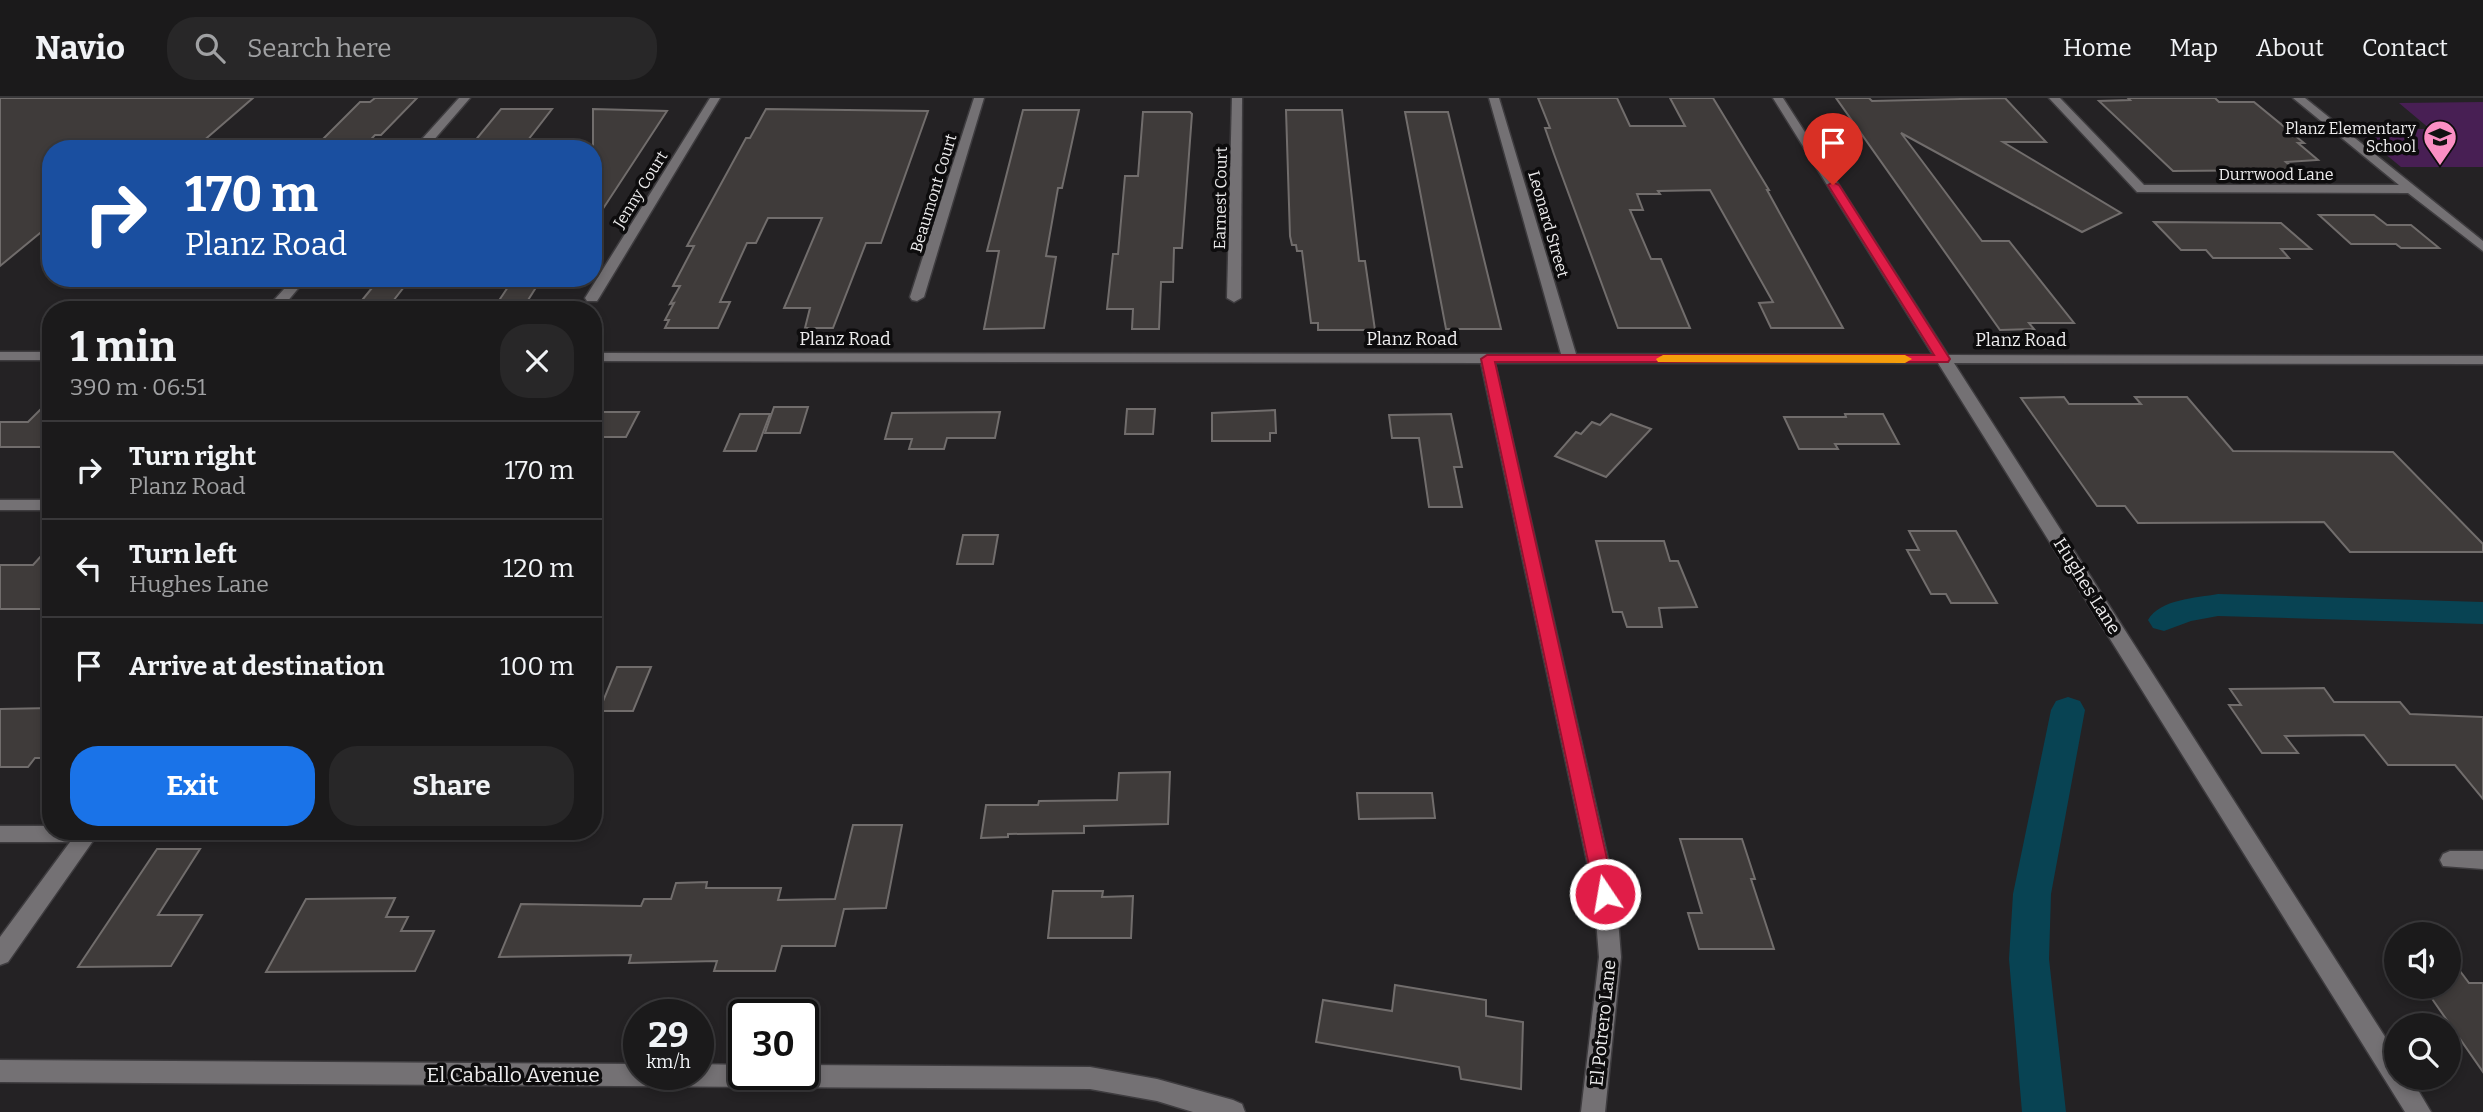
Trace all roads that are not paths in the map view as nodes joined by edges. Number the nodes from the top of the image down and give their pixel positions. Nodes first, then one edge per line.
1 (465, 98) edge
2 (715, 98) edge
3 (979, 98) edge
4 (1237, 98) edge
5 (1494, 98) edge
6 (1778, 98) edge
7 (2054, 98) edge
8 (2298, 98) edge
9 (427, 140) edge
10 (2412, 190) junction
11 (2483, 247) edge
12 (602, 282) edge
13 (292, 287) edge
14 (599, 287) edge
15 (917, 297) dead end
16 (592, 298) dead end
17 (1234, 298) dead end
18 (280, 301) edge
19 (0, 356) edge
20 (42, 356) edge
21 (602, 357) edge
22 (1487, 359) junction
23 (1570, 359) junction
24 (1943, 359) junction
25 (2483, 360) edge
26 (0, 505) edge
27 (42, 505) edge
28 (0, 834) edge
29 (42, 834) edge
30 (84, 840) edge
31 (2450, 860) dead end
32 (2483, 860) edge
33 (0, 955) edge
34 (2384, 1055) edge
35 (0, 1071) edge
36 (2406, 1090) edge
37 (1233, 1112) edge
38 (1593, 1112) edge
39 (2419, 1112) edge

1 - 9 street
2 - 12 street, Jenny Court
3 - 15 street, Beaumont Court
4 - 17 street, Earnest Court
5 - 23 street, Leonard Street
6 - 24 street, Hughes Lane
7 - 10 street, Durrwood Lane
8 - 10 street
10 - 11 street
13 - 18 street
14 - 16 street, Jenny Court
19 - 20 street
21 - 22 street, Planz Road
22 - 23 street, Planz Road
22 - 38 street, El Potrero Lane
23 - 24 street, Planz Road
24 - 25 street, Planz Road
24 - 34 street, Hughes Lane
26 - 27 street
28 - 29 street
30 - 33 street
31 - 32 street
35 - 37 street, El Caballo Avenue
36 - 39 street, Hughes Lane

